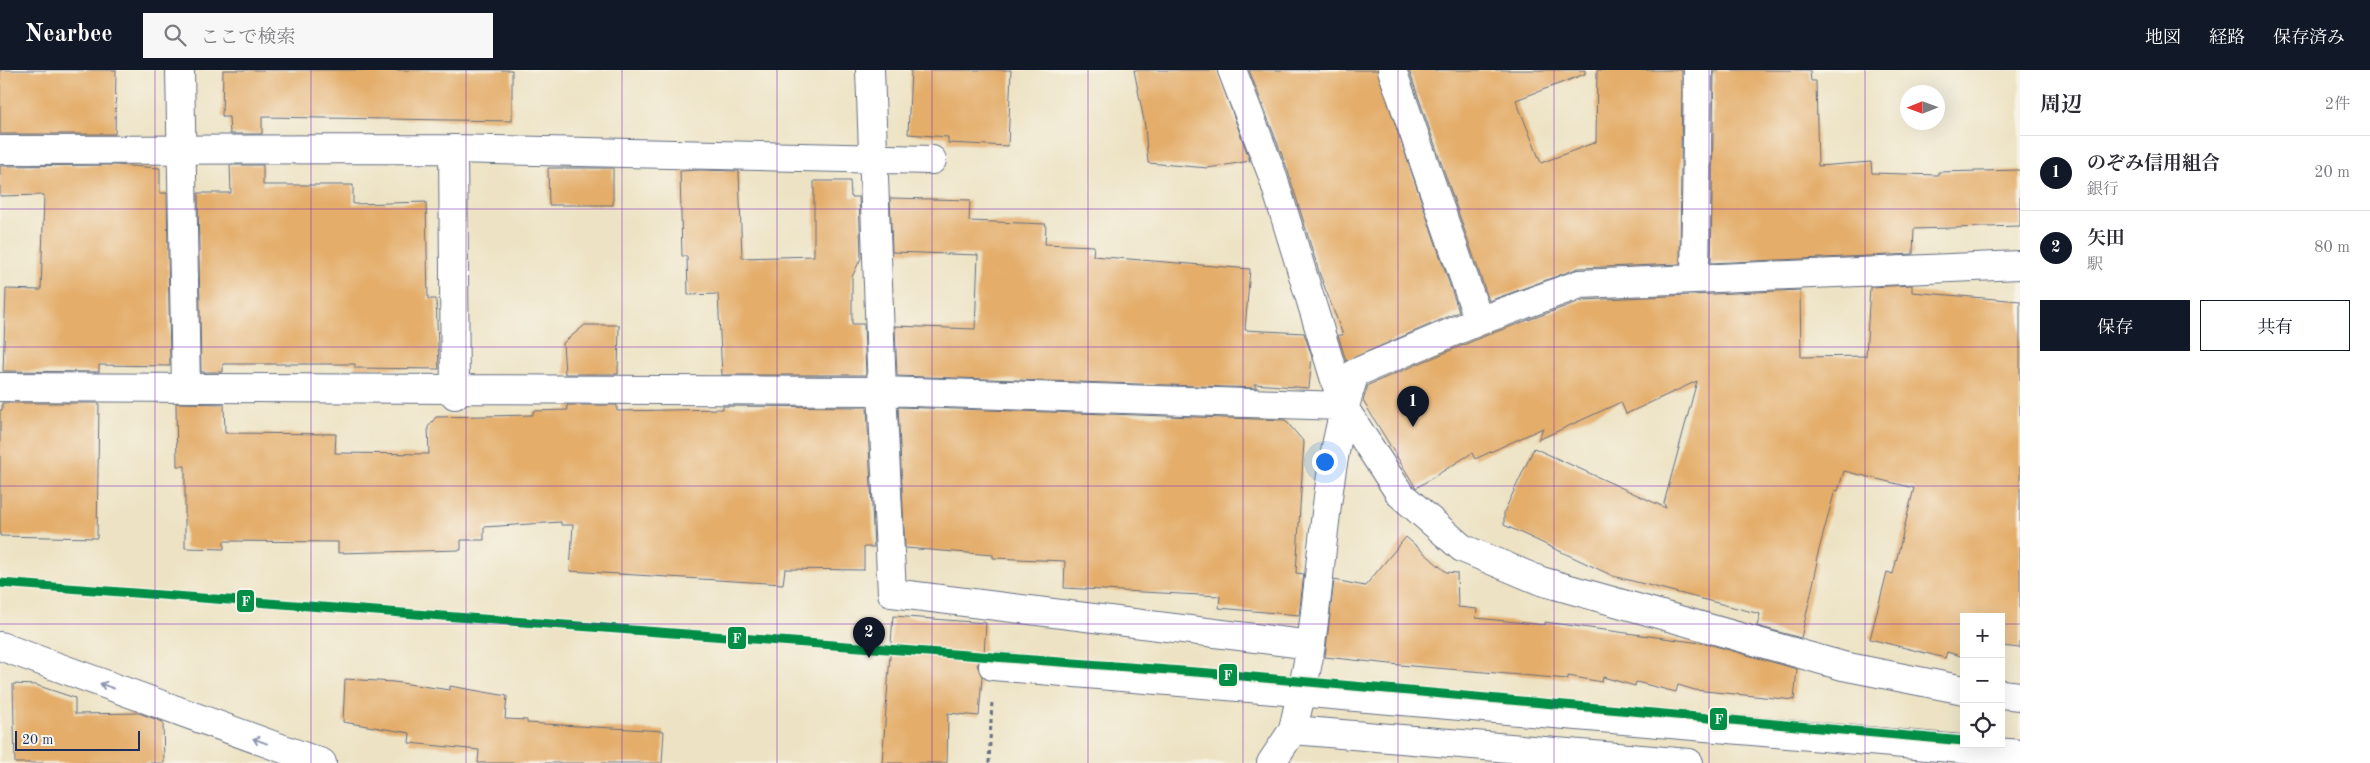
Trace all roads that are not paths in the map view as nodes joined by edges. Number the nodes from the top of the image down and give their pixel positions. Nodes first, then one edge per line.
1 (180, 70) edge
2 (870, 70) edge
3 (1232, 70) edge
4 (1392, 70) edge
5 (1698, 70) edge
6 (182, 149) junction
7 (453, 149) junction
8 (0, 150) edge
9 (873, 160) junction
10 (932, 160) dead end
11 (2020, 265) edge
12 (1695, 279) junction
13 (1479, 321) junction
14 (0, 387) edge
15 (186, 387) junction
16 (882, 390) junction
17 (455, 392) junction
18 (1343, 406) junction
19 (1311, 645) junction
20 (0, 646) edge
21 (994, 666) dead end
22 (1960, 689) edge
23 (1301, 691) junction
24 (2005, 694) edge
25 (2020, 696) edge
26 (1293, 730) junction
27 (2020, 754) edge
28 (316, 762) edge
29 (1271, 763) edge
30 (1689, 763) edge

1 - 6 street
2 - 9 street
3 - 18 street
4 - 13 street
5 - 12 street
6 - 7 street
6 - 8 street
6 - 15 street
7 - 9 street
7 - 17 street
9 - 10 street
9 - 16 street
11 - 12 street
12 - 13 street
13 - 18 street
14 - 15 street
15 - 17 street
16 - 17 street
16 - 18 street
16 - 19 street
18 - 19 street
18 - 22 street
19 - 23 street
28 -> 20 street
21 - 23 street
23 - 26 street
23 - 27 street
24 - 25 street
26 - 29 street
26 - 30 street

